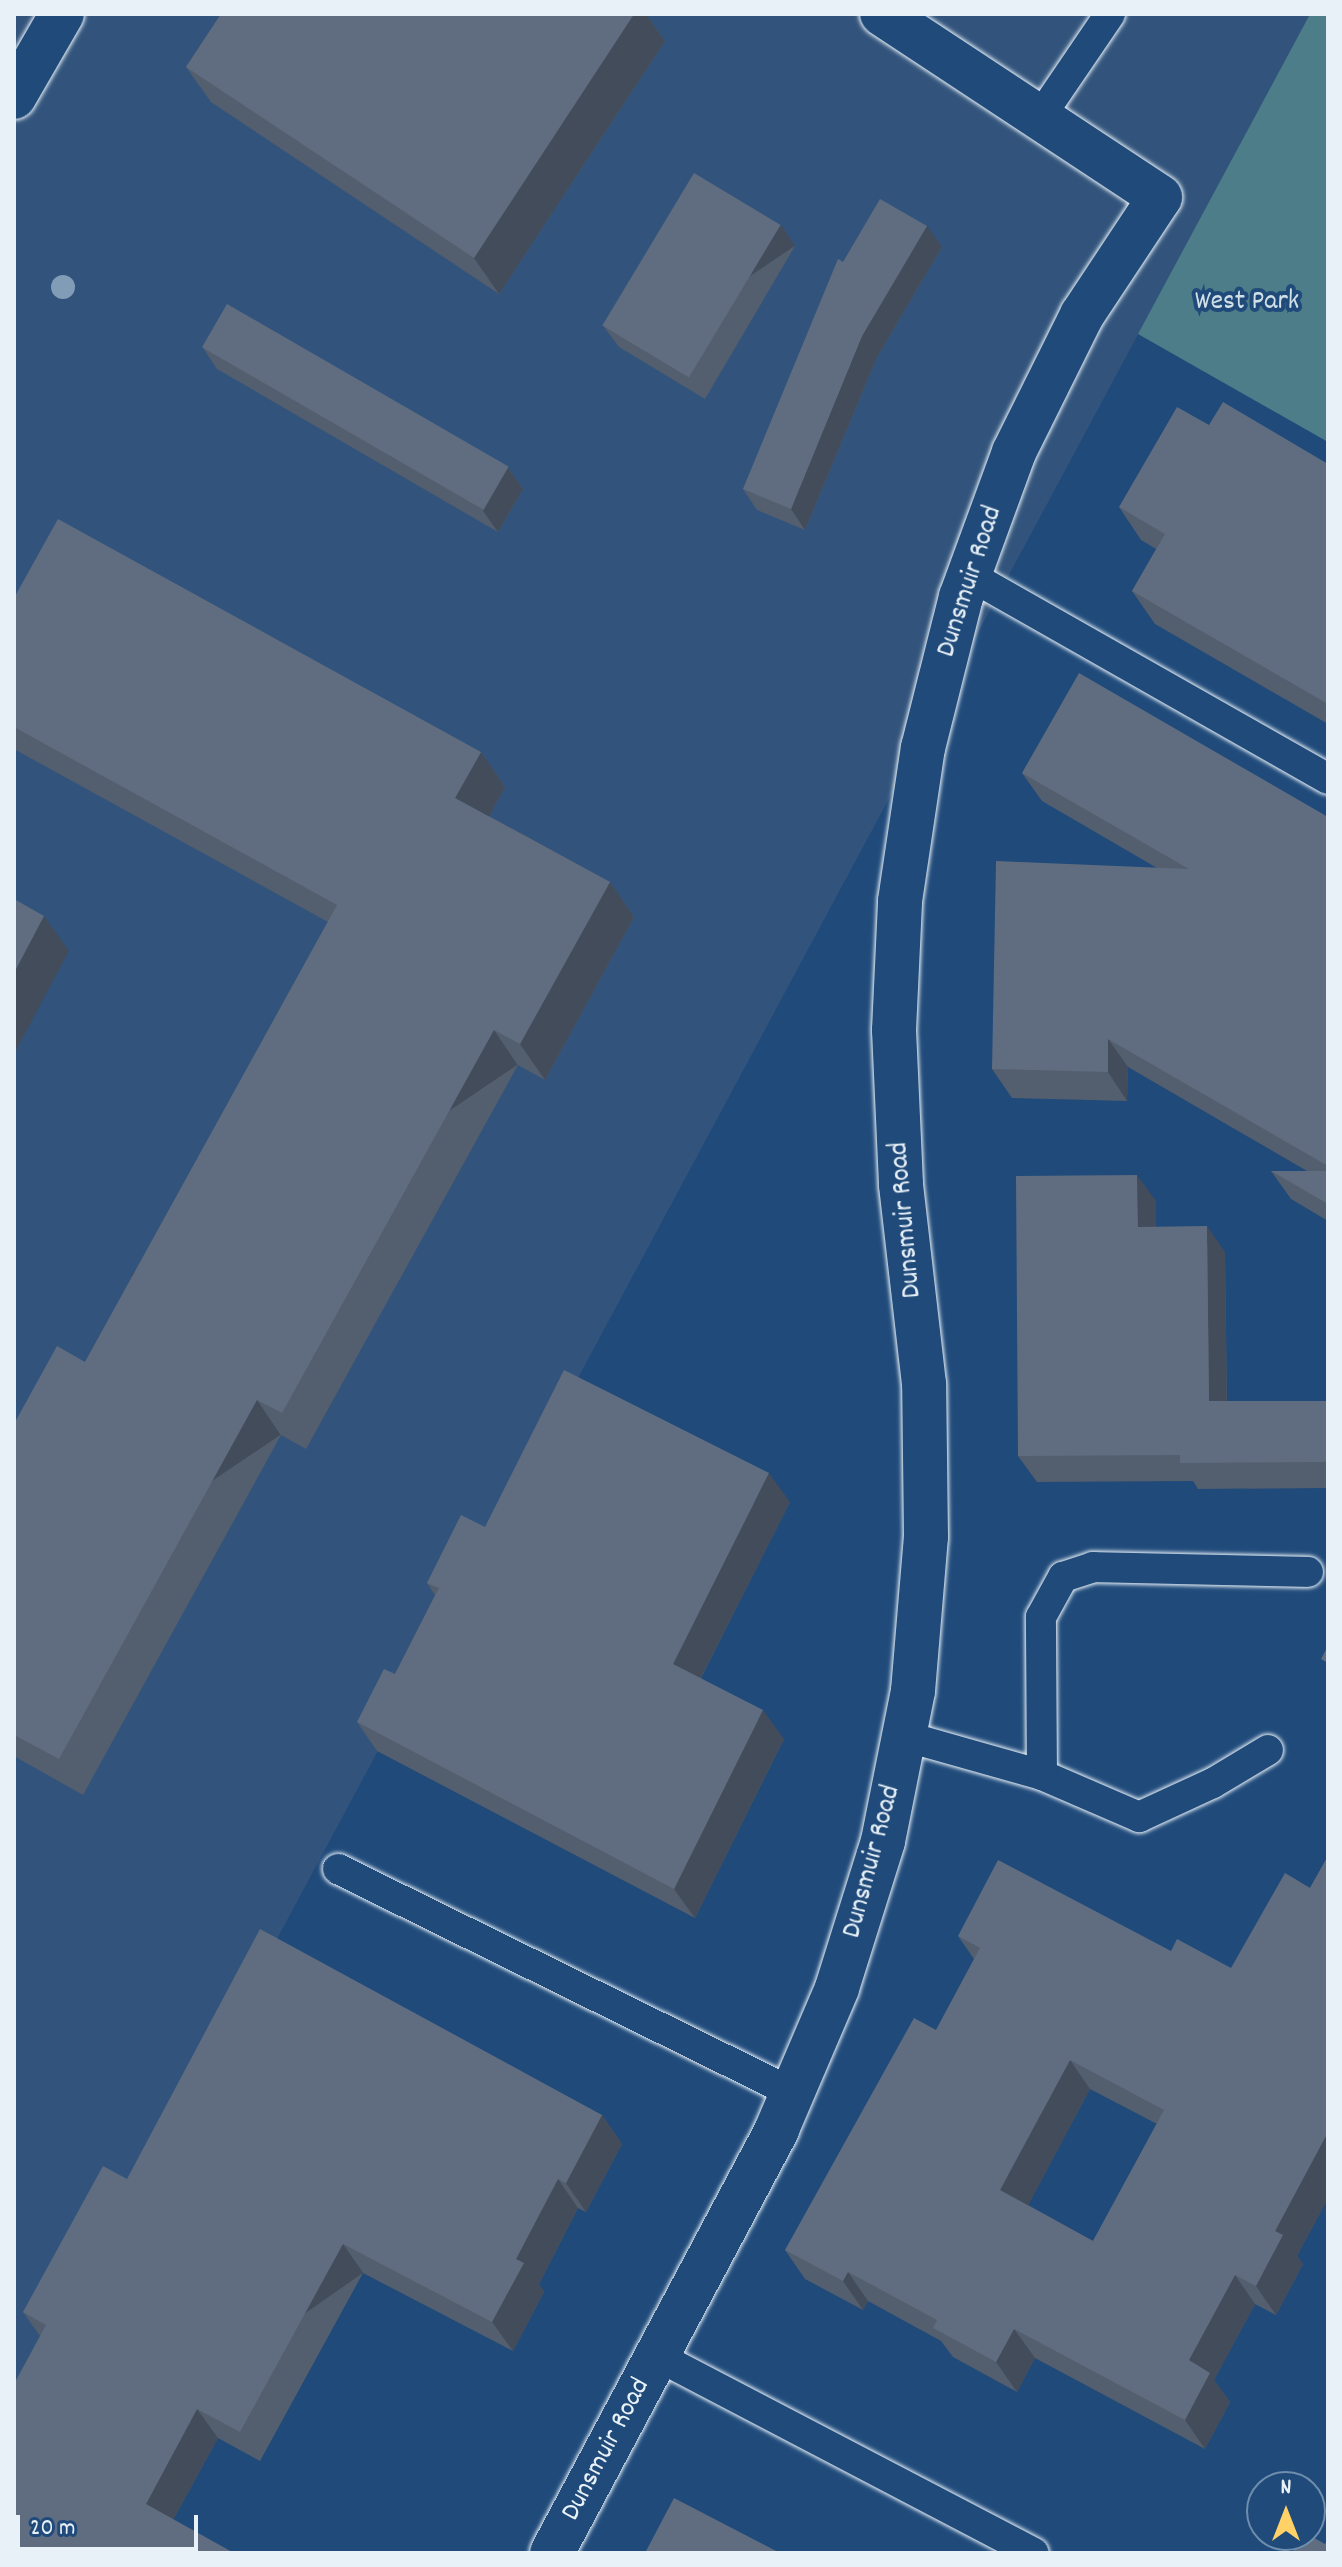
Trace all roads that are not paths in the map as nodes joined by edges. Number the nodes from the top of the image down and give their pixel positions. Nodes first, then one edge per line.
1 (62, 14) edge
2 (882, 14) edge
3 (1110, 14) edge
4 (14, 97) edge
5 (1040, 117) junction
6 (969, 575) junction
7 (1328, 779) edge
8 (1308, 1572) dead end
9 (904, 1736) junction
10 (1268, 1750) dead end
11 (1042, 1775) junction
12 (338, 1869) dead end
13 (793, 2093) junction
14 (657, 2356) junction
15 (552, 2553) edge
16 (1034, 2553) edge

1 - 4 street
2 - 5 street, Dunsmuir Road
3 - 5 lane
5 - 6 street, Dunsmuir Road
6 - 7 lane
6 - 9 street, Dunsmuir Road
8 - 11 lane
9 - 11 lane
9 - 13 street, Dunsmuir Road
10 - 11 lane
12 - 13 lane
13 - 14 street, Dunsmuir Road
14 - 15 street, Dunsmuir Road
14 - 16 lane

